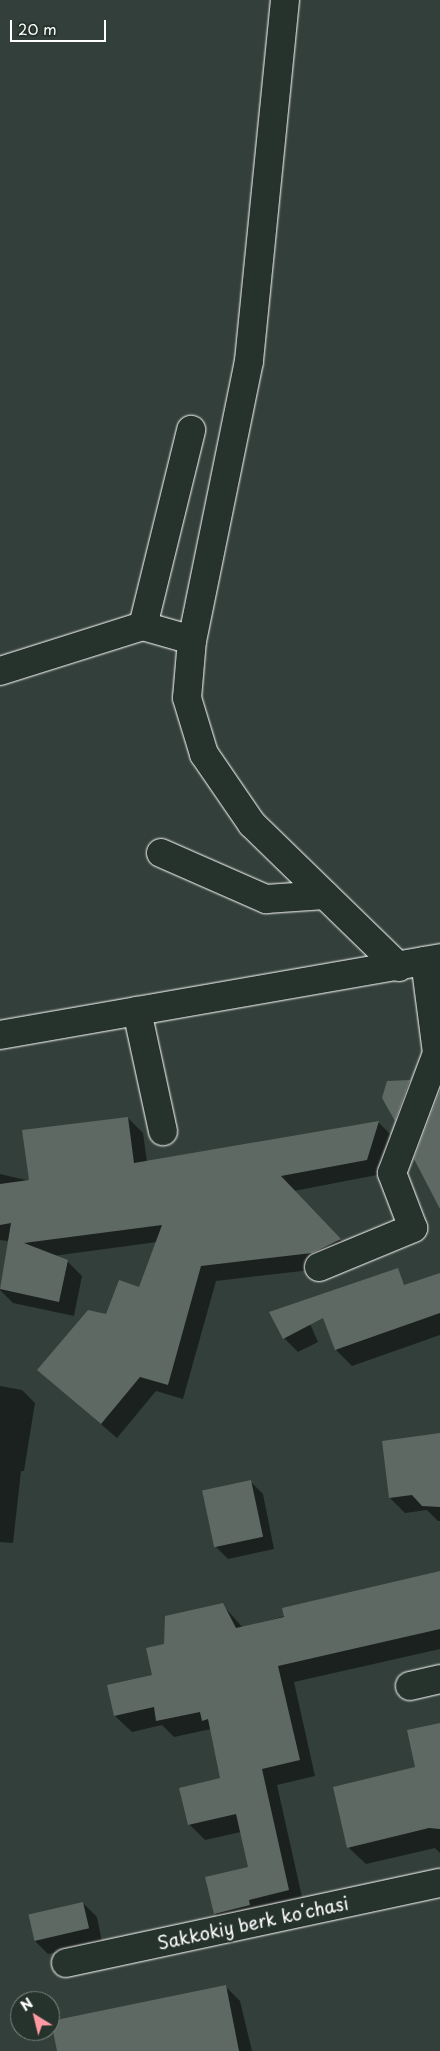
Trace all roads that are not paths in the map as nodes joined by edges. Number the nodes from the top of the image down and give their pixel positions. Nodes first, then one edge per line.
1 (285, 0) edge
2 (191, 430) dead end
3 (143, 626) junction
4 (192, 640) junction
5 (0, 671) edge
6 (161, 853) dead end
7 (325, 895) junction
8 (421, 962) edge
9 (137, 1011) junction
10 (0, 1035) edge
11 (163, 1131) dead end
12 (318, 1266) dead end
13 (440, 1679) edge
14 (410, 1686) dead end
15 (440, 1883) edge
16 (66, 1963) dead end

1 - 4 street
2 - 3 street
3 - 4 street
3 - 5 street
4 - 7 street
6 - 7 street
7 - 8 street
8 - 9 street
8 - 12 street
9 - 10 street
9 - 11 street
13 - 14 street
15 - 16 street, Sakkokiy berk koʻchasi

